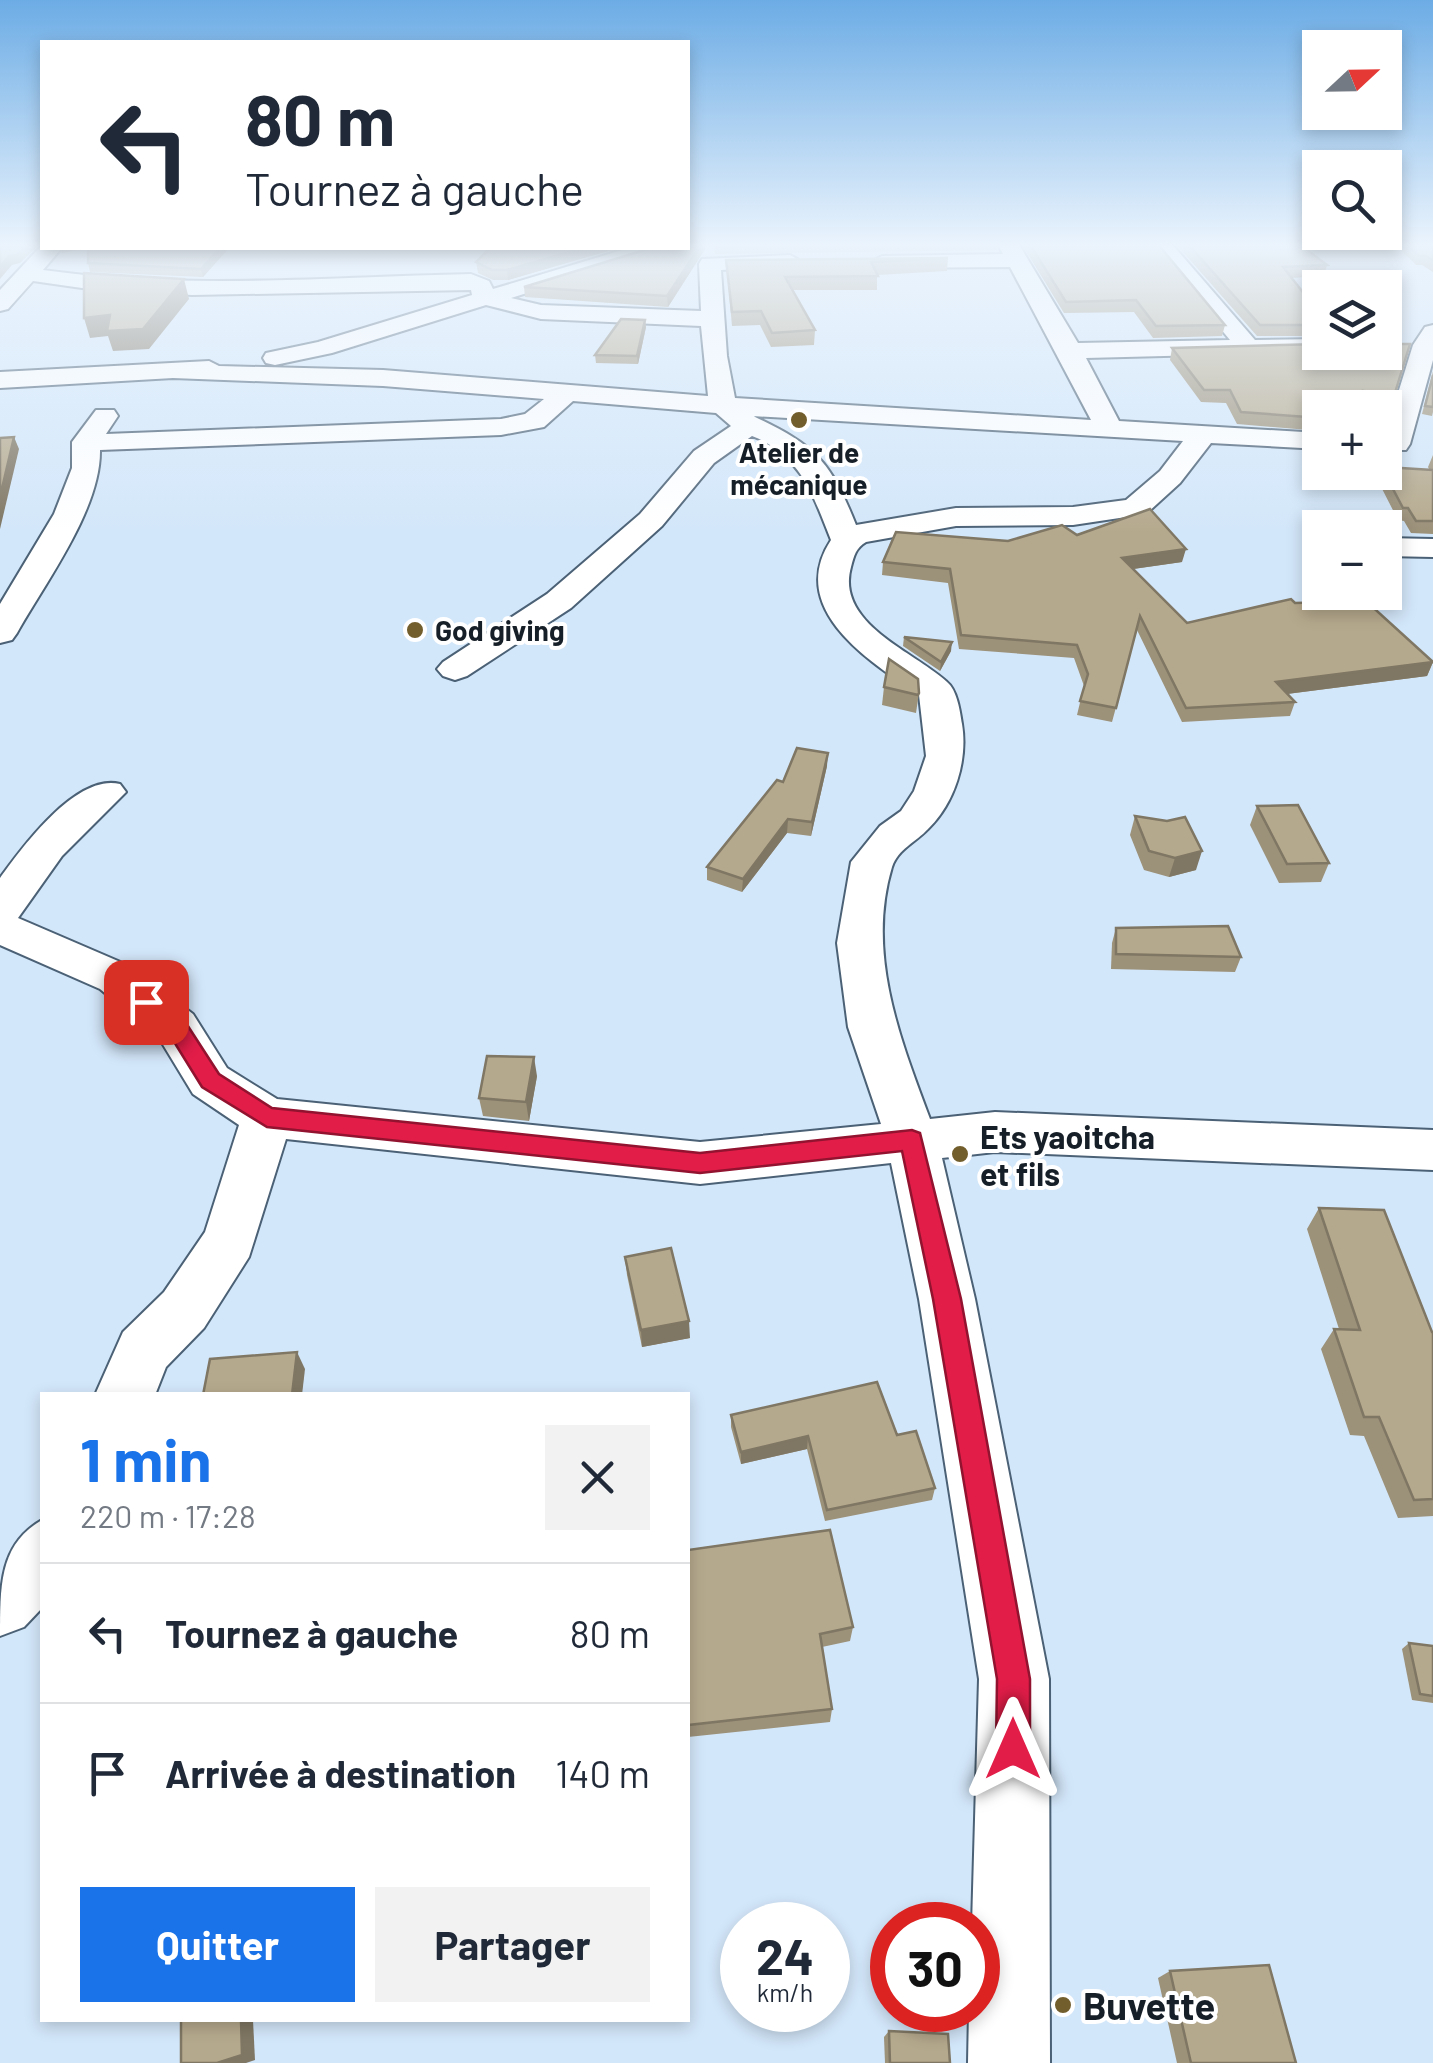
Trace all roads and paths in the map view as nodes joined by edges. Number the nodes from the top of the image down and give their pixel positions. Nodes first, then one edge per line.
1 (351, 339) edge
2 (715, 339) edge
3 (1062, 339) edge
4 (1241, 339) edge
5 (1422, 341) edge
6 (1302, 346) edge
7 (1248, 347) junction
8 (1070, 352) junction
9 (176, 372) junction
10 (140, 375) junction
11 (0, 380) edge
12 (568, 392) junction
13 (722, 393) junction
14 (1402, 405) edge
15 (748, 426) junction
16 (1108, 427) junction
17 (1202, 436) junction
18 (1302, 440) edge
19 (86, 442) junction
20 (1402, 445) edge
21 (1433, 448) edge
22 (846, 539) junction
23 (1402, 547) edge
24 (1433, 548) edge
25 (0, 633) edge
26 (455, 669) dead end
27 (106, 792) dead end
28 (0, 912) edge
29 (0, 928) edge
30 (267, 1117) junction
31 (912, 1140) junction
32 (1433, 1150) edge
33 (126, 1392) edge
34 (40, 1555) edge
35 (0, 1603) edge
36 (1009, 2063) edge

1 - 9 street
2 - 13 street
3 - 8 street
4 - 7 street
5 - 14 street
6 - 7 street
7 - 8 street
8 - 16 street
9 - 10 street
9 - 12 street
10 - 11 street
10 - 19 street
12 - 13 street
12 - 19 street
13 - 15 street
13 - 16 street
15 - 22 street
15 - 26 street
16 - 17 street
17 - 18 street
17 - 22 street
19 - 25 street
20 - 21 street
22 - 31 street
23 - 24 street
27 - 28 street
29 - 30 street
30 - 31 street
30 - 33 street
31 - 32 street
31 - 36 street
34 - 35 street

